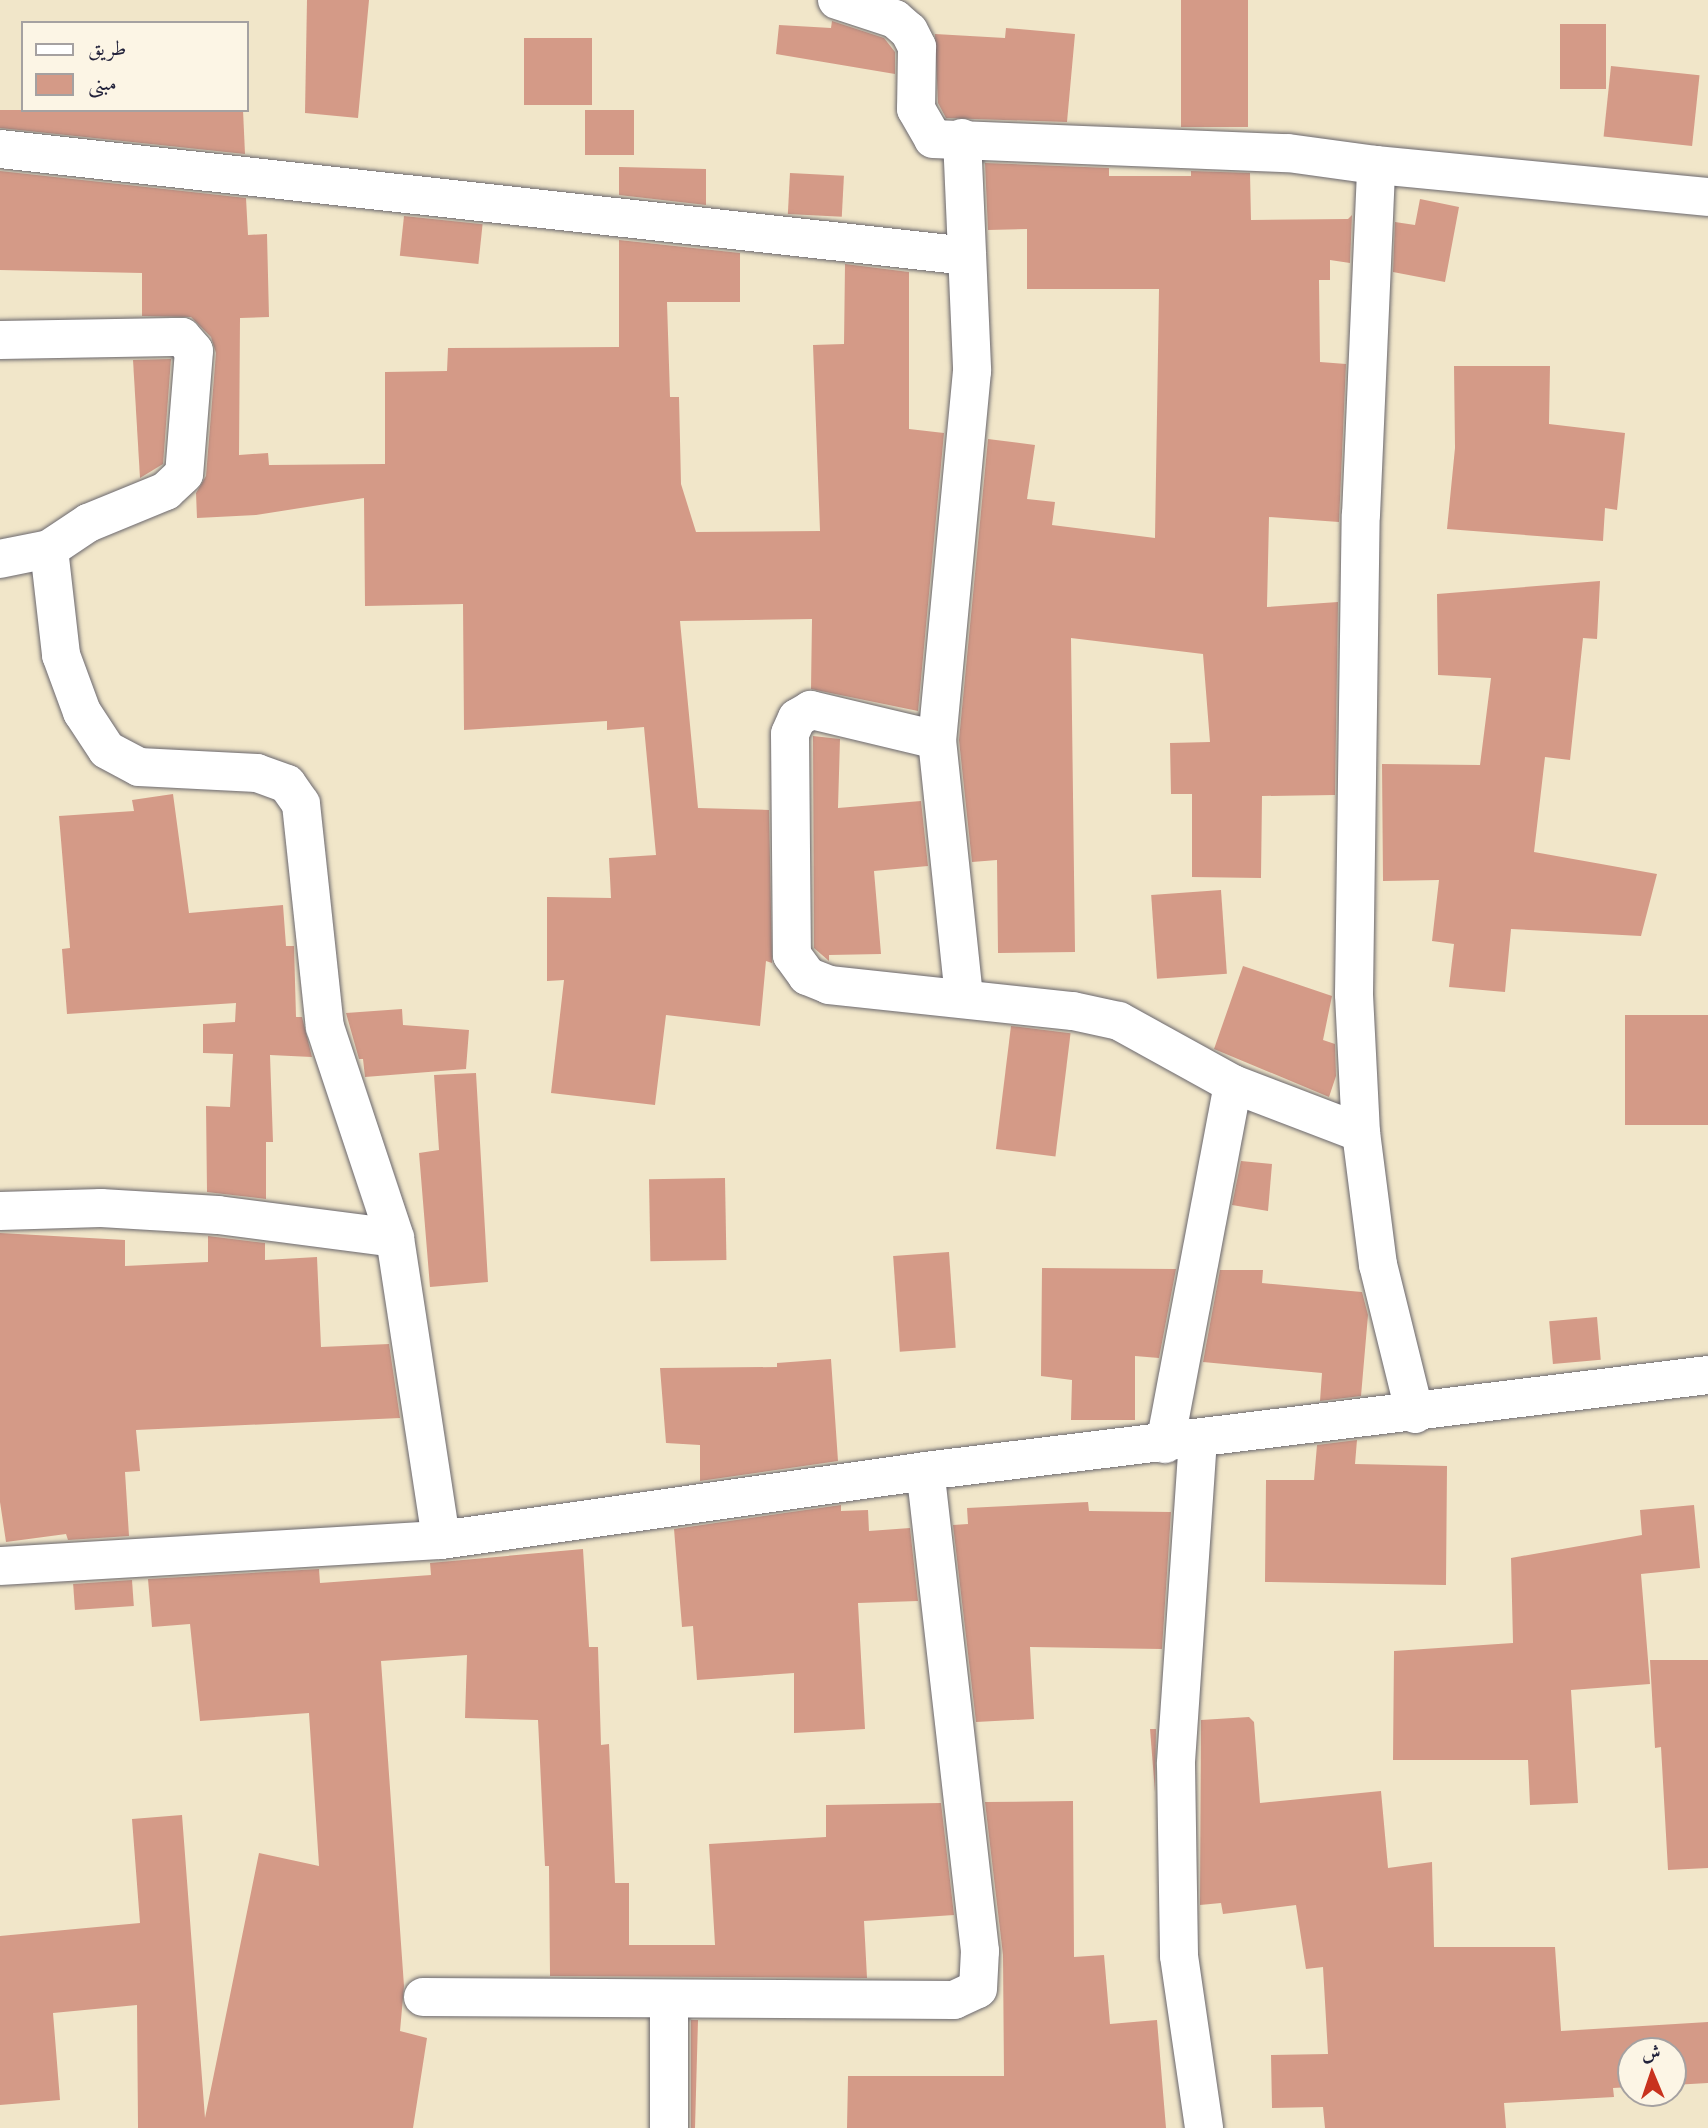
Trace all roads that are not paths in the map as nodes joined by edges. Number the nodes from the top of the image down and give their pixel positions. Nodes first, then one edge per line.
1 (836, 0) edge
2 (962, 138) junction
3 (0, 149) edge
4 (1376, 165) junction
5 (1708, 197) edge
6 (967, 256) junction
7 (0, 340) edge
8 (49, 549) junction
9 (0, 559) edge
10 (937, 740) junction
11 (964, 998) junction
12 (1233, 1084) junction
13 (1361, 1133) junction
14 (0, 1211) edge
15 (395, 1238) junction
16 (1708, 1376) edge
17 (1415, 1414) junction
18 (1181, 1442) junction
19 (925, 1471) junction
20 (441, 1540) junction
21 (0, 1566) edge
22 (423, 1997) dead end
23 (669, 2001) junction
24 (669, 2128) edge
25 (1204, 2128) edge

1 - 2 street
2 - 4 street
2 - 6 street
3 - 6 street
4 - 5 street
4 - 13 street
6 - 10 street
7 - 8 street
8 - 9 street
8 - 15 street
10 - 11 street
10 - 11 street
11 - 12 street
12 - 13 street
12 - 18 street
13 - 17 street
14 - 15 street
15 - 20 street
16 - 17 street
17 - 18 street
18 - 19 street
18 - 25 street
19 - 20 street
19 - 23 street
20 - 21 street
22 - 23 street
23 - 24 street

